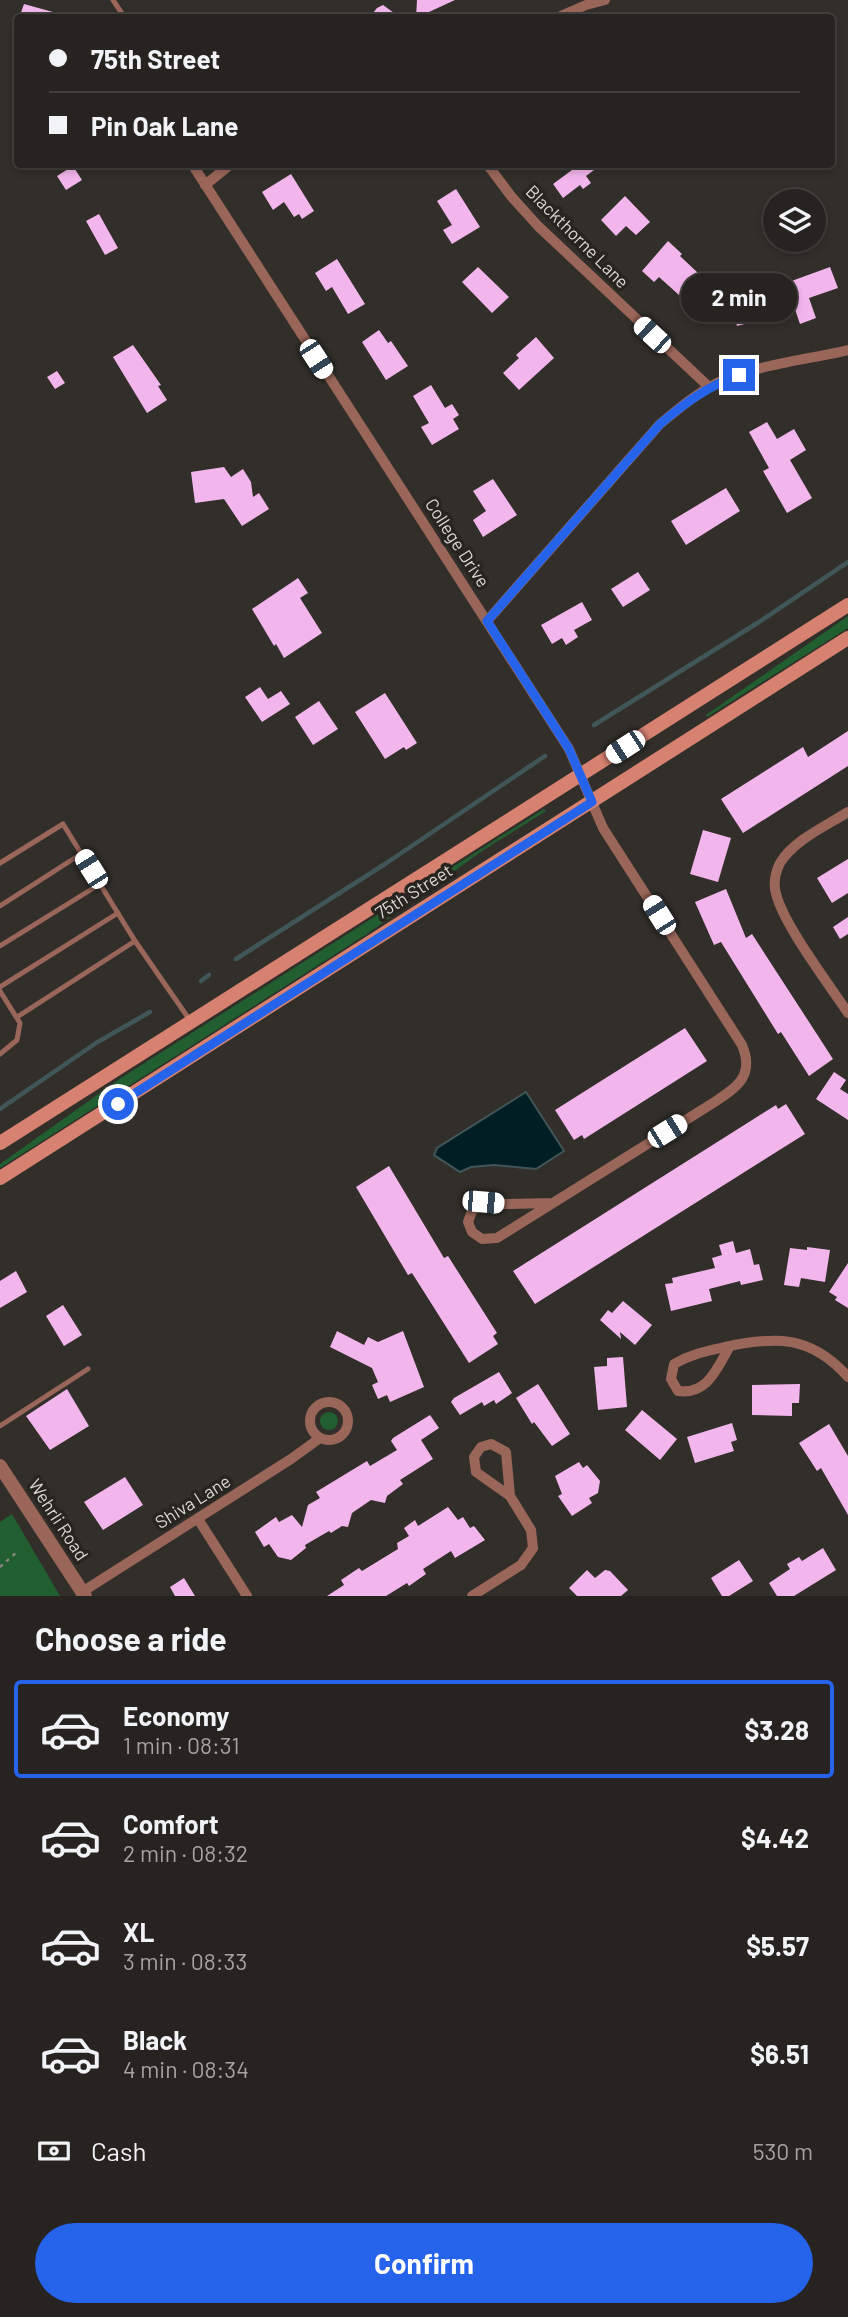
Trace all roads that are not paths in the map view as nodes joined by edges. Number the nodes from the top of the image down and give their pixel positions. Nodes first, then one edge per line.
1 (605, 0) edge
2 (565, 14) edge
3 (194, 168) edge
4 (225, 168) edge
5 (490, 168) edge
6 (205, 185) junction
7 (848, 350) edge
8 (709, 387) junction
9 (848, 606) edge
10 (487, 621) junction
11 (848, 638) edge
12 (581, 775) junction
13 (592, 802) junction
14 (848, 812) edge
15 (82, 854) junction
16 (0, 863) edge
17 (100, 884) junction
18 (0, 906) edge
19 (118, 913) junction
20 (135, 941) junction
21 (0, 946) edge
22 (0, 989) edge
23 (848, 1013) edge
24 (17, 1017) junction
25 (191, 1022) junction
26 (0, 1054) edge
27 (0, 1143) edge
28 (0, 1178) edge
29 (553, 1203) junction
30 (730, 1346) junction
31 (88, 1369) dead end
32 (848, 1377) edge
33 (0, 1426) edge
34 (320, 1438) dead end
35 (1, 1469) edge
36 (510, 1496) junction
37 (198, 1519) junction
38 (83, 1594) edge
39 (247, 1596) edge
40 (472, 1596) edge

1 - 2 street
3 - 6 street, College Drive
4 - 6 street
5 - 8 street, Blackthorne Lane
6 - 10 street, College Drive
7 - 8 street
8 - 10 street
9 - 12 main road, 75th Street
10 - 12 street, College Drive
11 - 13 main road, 75th Street
12 - 13 street, College Drive
12 - 25 main road, 75th Street
13 - 28 main road, 75th Street
13 - 29 street, College Drive
14 - 23 street
15 - 16 lane
15 - 17 lane
15 - 18 lane
17 - 19 lane
17 - 21 lane
19 - 20 lane
19 - 22 lane
20 - 24 lane
20 - 25 lane
22 - 24 lane
24 - 26 lane
25 - 27 main road, 75th Street
29 - 29 street, College Drive
30 - 30 street
30 - 32 street
31 - 33 lane
34 - 37 street, Shiva Lane
35 - 38 street, Wehrli Road
36 - 36 street
36 - 40 street
37 - 38 street, Shiva Lane
37 - 39 street

